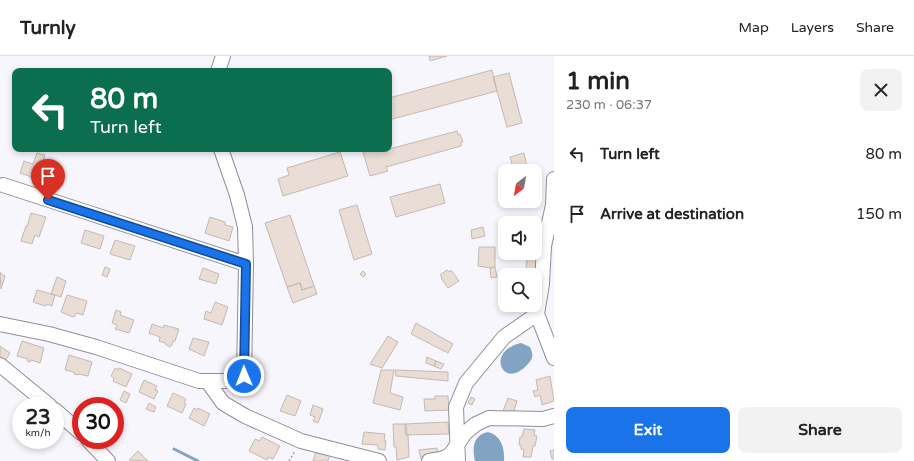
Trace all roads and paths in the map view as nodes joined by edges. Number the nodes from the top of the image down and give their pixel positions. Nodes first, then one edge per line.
1 (223, 56) edge
2 (219, 68) edge
3 (222, 152) edge
4 (554, 179) edge
5 (3, 185) dead end
6 (246, 264) junction
7 (537, 314) junction
8 (0, 324) edge
9 (554, 358) edge
10 (0, 364) edge
11 (208, 382) junction
12 (39, 397) edge
13 (554, 416) edge
14 (64, 418) edge
15 (72, 425) edge
16 (458, 443) junction
17 (97, 449) edge
18 (108, 461) edge
19 (379, 461) edge
20 (430, 461) edge
21 (458, 461) edge

1 - 2 street
3 - 6 street
4 - 7 street
5 - 6 street
6 - 11 street
7 - 9 street
7 - 16 street
8 - 11 street
10 - 12 street
11 - 19 street
13 - 16 street
14 - 15 street
16 - 20 street
16 - 21 street
17 - 18 street

